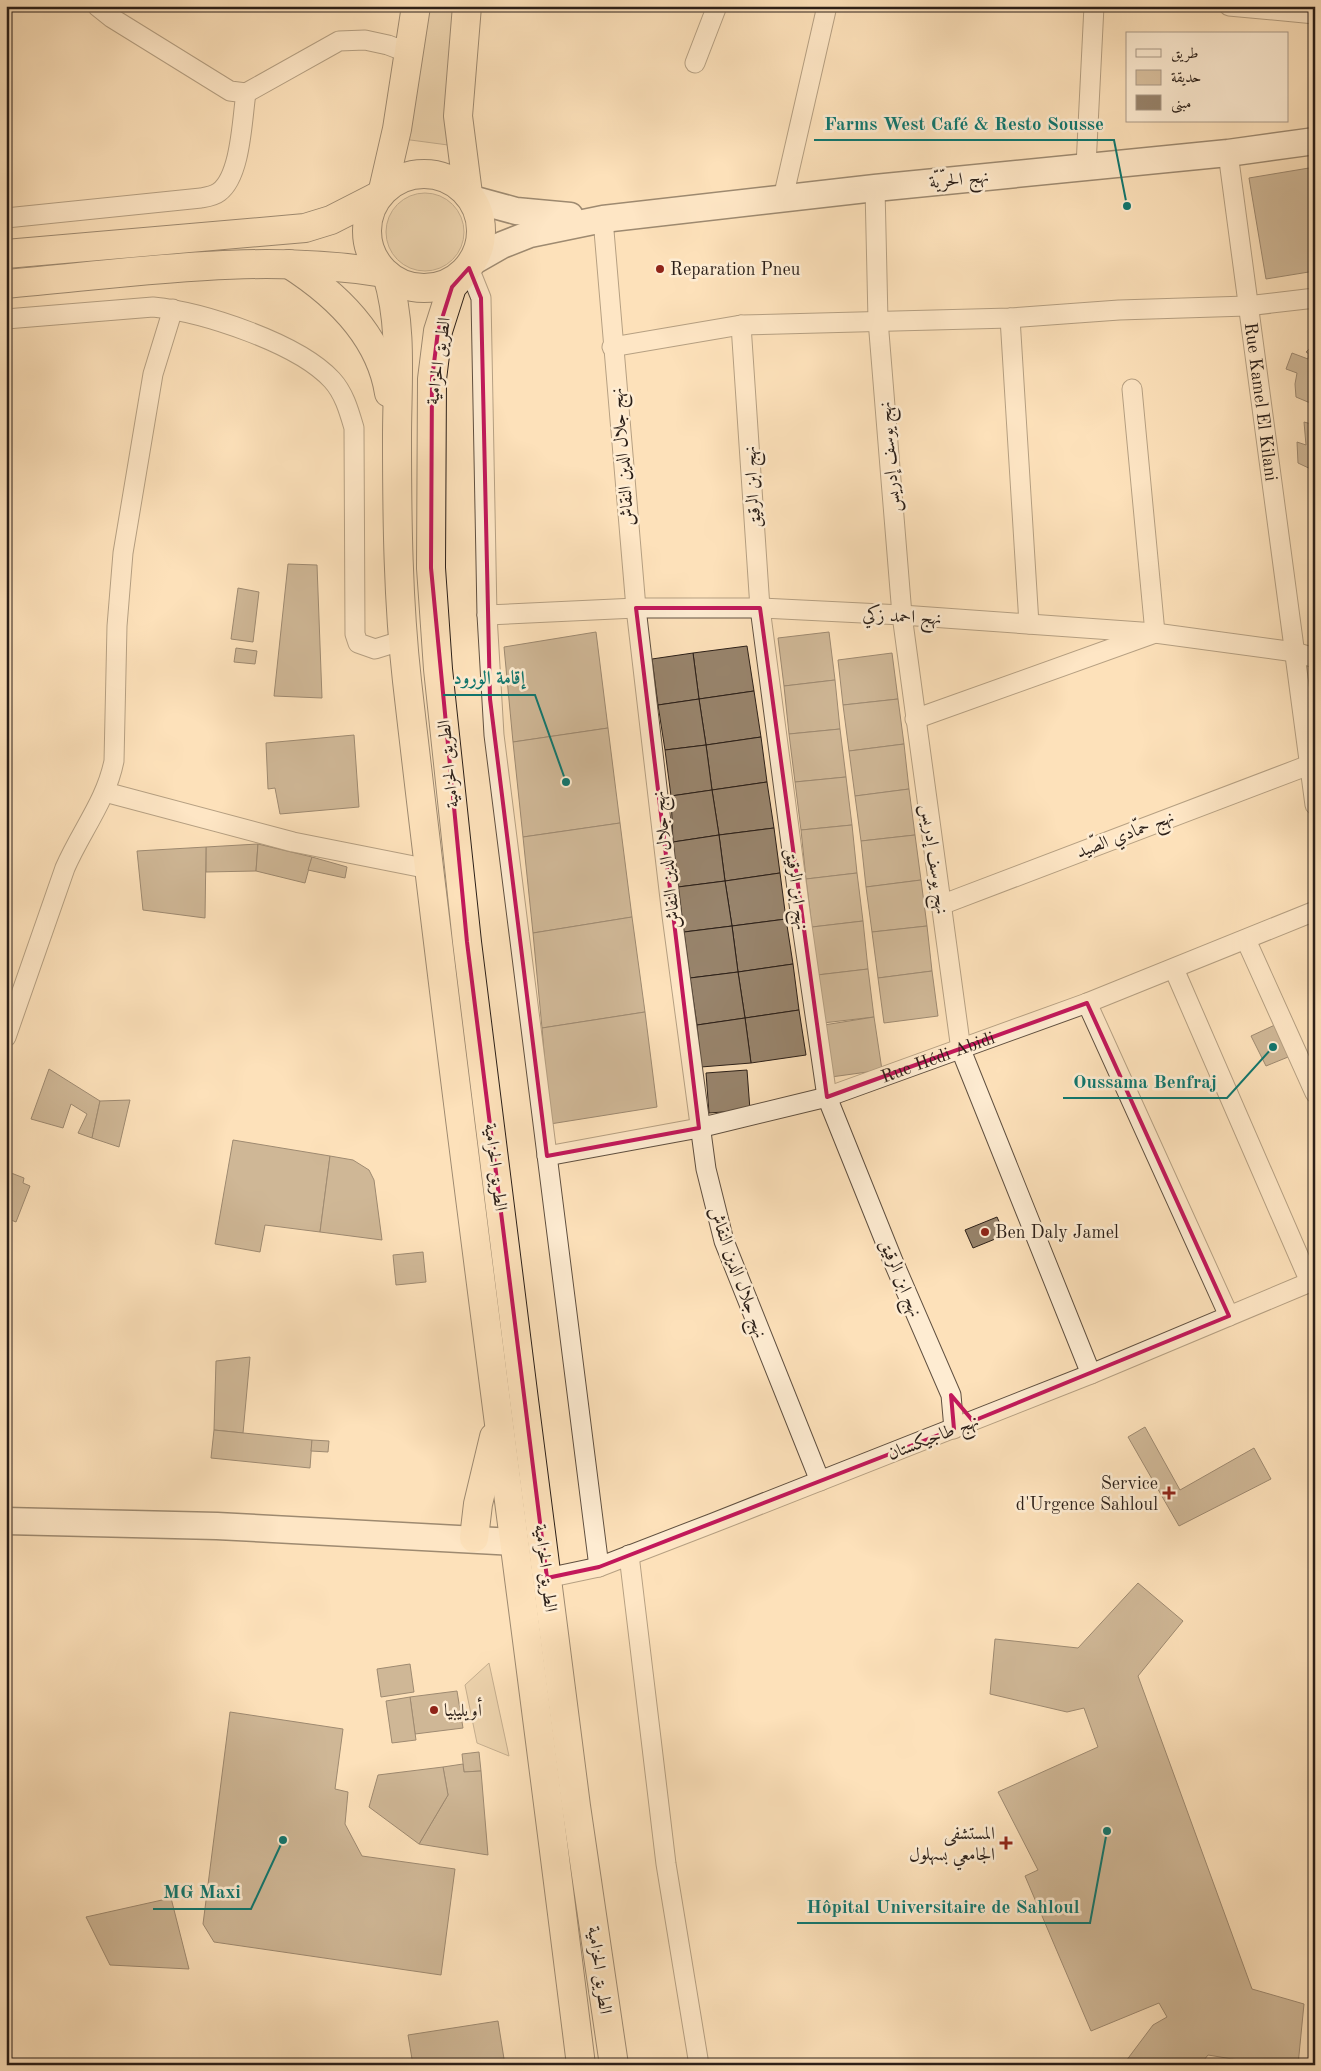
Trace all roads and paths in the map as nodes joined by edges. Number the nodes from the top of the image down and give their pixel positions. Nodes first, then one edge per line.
1 (97, 6) edge
2 (416, 6) edge
3 (468, 6) edge
4 (717, 6) edge
5 (827, 6) edge
6 (1094, 6) edge
7 (1229, 6) edge
8 (1315, 14) edge
9 (409, 53) junction
10 (695, 63) dead end
11 (246, 93) junction
12 (1315, 141) edge
13 (1228, 153) junction
14 (1086, 166) junction
15 (875, 188) junction
16 (381, 193) junction
17 (470, 196) junction
18 (783, 198) junction
19 (6, 218) edge
20 (603, 219) junction
21 (6, 254) edge
22 (289, 264) junction
23 (469, 267) junction
24 (386, 274) junction
25 (6, 284) edge
26 (1315, 298) edge
27 (1247, 306) junction
28 (173, 309) junction
29 (1010, 318) junction
30 (6, 319) edge
31 (878, 320) junction
32 (741, 325) junction
33 (612, 347) junction
34 (1132, 389) dead end
35 (397, 445) junction
36 (636, 608) junction
37 (760, 608) junction
38 (487, 615) junction
39 (902, 615) junction
40 (1029, 624) junction
41 (1155, 633) junction
42 (404, 640) junction
43 (1295, 652) junction
44 (1315, 658) edge
45 (915, 719) junction
46 (1309, 765) junction
47 (106, 792) junction
48 (1315, 805) edge
49 (429, 869) junction
50 (941, 905) junction
51 (1315, 911) edge
52 (1246, 940) junction
53 (1174, 969) junction
54 (1087, 1003) junction
55 (6, 1038) edge
56 (961, 1050) junction
57 (1315, 1093) edge
58 (827, 1097) junction
59 (699, 1128) junction
60 (547, 1156) junction
61 (1312, 1281) edge
62 (1229, 1316) junction
63 (1091, 1374) junction
64 (951, 1395) junction
65 (497, 1414) junction
66 (973, 1421) junction
67 (954, 1429) junction
68 (820, 1481) junction
69 (6, 1521) edge
70 (474, 1538) junction
71 (514, 1542) junction
72 (628, 1555) junction
73 (599, 1567) junction
74 (547, 1578) junction
75 (602, 1989) junction
76 (581, 2065) edge
77 (614, 2065) edge
78 (632, 2065) edge
79 (699, 2065) edge

1 - 11 street
2 - 9 highway, الطريق الحزامية
3 - 17 highway, الطريق الحزامية
4 - 10 street
5 - 18 street
6 - 14 street
7 - 8 street
9 - 11 street
9 - 16 highway, الطريق الحزامية
11 - 19 street
12 - 13 main road, نهج الحرّيّة
13 - 14 main road, نهج الحرّيّة
13 - 27 street, Rue Kamel El Kilani
14 - 15 main road, نهج الحرّيّة
15 - 18 main road, نهج الحرّيّة
15 - 31 street, نهج يوسف إدريس
16 - 17 highway
16 - 21 highway
16 - 24 highway, الطريق الحزامية
17 - 20 main road
17 - 23 highway, الطريق الحزامية
18 - 20 main road, نهج الحرّيّة
20 - 23 main road
20 - 33 street, نهج جلال الدين النقاش
22 - 24 highway
22 - 25 highway
22 - 35 highway
23 - 24 highway
23 - 38 street
23 - 74 highway, الطريق الحزامية
24 - 35 highway, الطريق الحزامية
26 - 27 street
27 - 29 street
27 - 43 street, Rue Kamel El Kilani
28 - 30 street
28 - 42 street
28 - 47 street
29 - 31 street
29 - 40 street
31 - 32 street
31 - 39 street, نهج يوسف إدريس
32 - 33 street
32 - 37 street, نهج ابن الرقيق
33 - 36 street, نهج جلال الدين النقاش
34 - 41 street
35 - 42 highway, الطريق الحزامية
36 - 37 street, نهج احمد زكي
36 - 38 street, نهج احمد زكي
36 - 59 street, نهج جلال الدين النقاش
37 - 39 street, نهج احمد زكي
37 - 58 street, نهج ابن الرقيق
38 - 60 street
39 - 40 street, نهج احمد زكي
39 - 45 street, نهج يوسف إدريس
40 - 41 street, نهج احمد زكي
41 - 43 street, نهج احمد زكي
41 - 45 street
42 - 49 highway, الطريق الحزامية
43 - 44 street, نهج احمد زكي
43 - 46 street, Rue Kamel El Kilani
45 - 50 street, نهج يوسف إدريس
46 - 48 street, Rue Kamel El Kilani
46 - 50 street, نهج حمّادي الصّيد
47 - 49 street
47 - 55 street
49 - 65 highway, الطريق الحزامية
50 - 56 street, نهج يوسف إدريس
51 - 52 street, Rue Hédi Abidi
52 - 53 street, Rue Hédi Abidi
52 - 57 street
53 - 54 street, Rue Hédi Abidi
53 - 61 street
54 - 56 street, Rue Hédi Abidi
54 - 62 street
56 - 58 street, Rue Hédi Abidi
56 - 63 street, نهج يوسف إدريس
58 - 59 street, Rue Hédi Abidi
58 - 64 street, نهج ابن الرقيق
59 - 60 street, Rue Hédi Abidi
59 - 68 street, نهج جلال الدين النقاش
60 - 73 street
61 - 62 street, نهج طاجيكستان
62 - 63 street, نهج طاجيكستان
63 - 66 street, نهج طاجيكستان
64 - 66 street
64 - 67 street, نهج ابن الرقيق
65 - 70 highway
65 - 71 highway, الطريق الحزامية
66 - 67 street, نهج طاجيكستان
67 - 68 street, نهج طاجيكستان
68 - 72 street, نهج طاجيكستان
69 - 70 main road
70 - 71 main road
71 - 76 highway, الطريق الحزامية
72 - 73 street, نهج طاجيكستان
72 - 79 street
73 - 74 street, نهج طاجيكستان
74 - 75 highway, الطريق الحزامية
75 - 77 highway, الطريق الحزامية
75 - 78 highway

